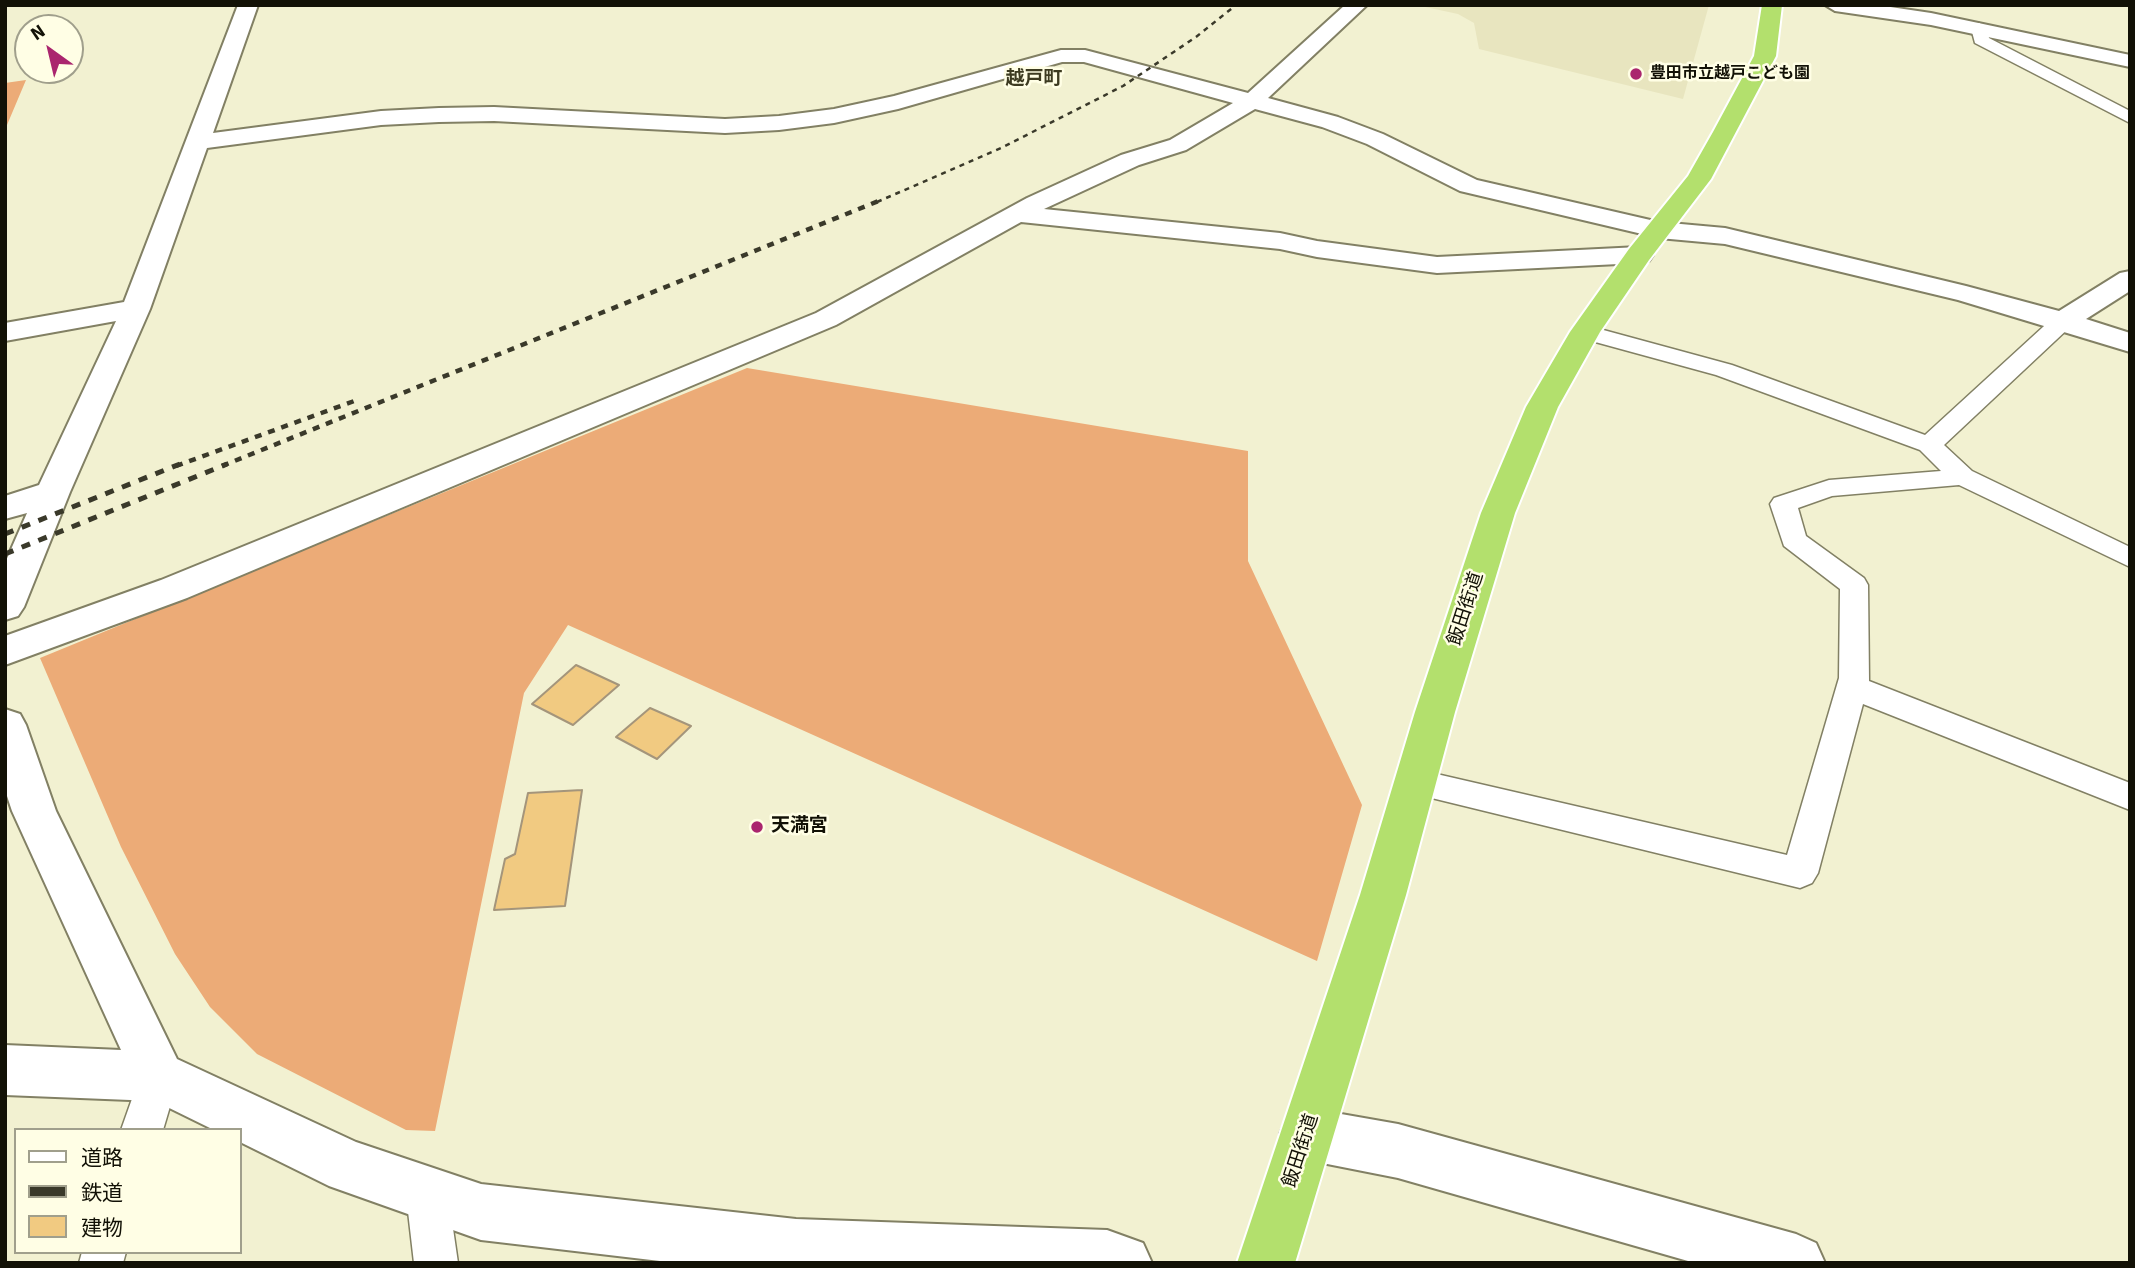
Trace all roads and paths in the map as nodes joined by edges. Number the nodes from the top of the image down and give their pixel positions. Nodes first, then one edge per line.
1 (248, 5) edge
2 (1357, 5) edge
3 (1772, 5) edge
4 (1835, 5) edge
5 (1903, 9) edge
6 (1979, 28) junction
7 (2130, 61) edge
8 (1252, 101) junction
9 (2130, 118) edge
10 (197, 142) junction
11 (1017, 214) junction
12 (1649, 242) junction
13 (2130, 279) edge
14 (136, 309) junction
15 (2063, 321) junction
16 (5, 332) edge
17 (1585, 332) junction
18 (2130, 343) edge
19 (1929, 445) junction
20 (1963, 477) junction
21 (53, 492) junction
22 (5, 508) edge
23 (2130, 558) edge
24 (5, 607) edge
25 (5, 651) edge
26 (1852, 687) junction
27 (5, 725) edge
28 (1415, 782) junction
29 (2130, 797) edge
30 (5, 1070) edge
31 (159, 1076) junction
32 (143, 1128) edge
33 (1307, 1134) junction
34 (427, 1194) junction
35 (436, 1263) edge
36 (1123, 1263) edge
37 (1266, 1263) edge
38 (1796, 1263) edge

1 - 10 street
2 - 8 street
3 - 12 highway, 飯田街道
4 - 5 street
5 - 6 street
6 - 7 street
6 - 9 lane
8 - 10 street
8 - 11 street
8 - 12 street
10 - 14 street
11 - 12 street
11 - 25 street
12 - 15 street
12 - 17 highway, 飯田街道
13 - 15 street
14 - 16 street
14 - 21 street
15 - 18 street
15 - 19 lane
17 - 19 lane
17 - 28 highway, 飯田街道
19 - 20 lane
20 - 23 lane
20 - 26 lane
21 - 22 street
21 - 24 street
26 - 28 lane
26 - 29 lane
27 - 31 street
28 - 33 highway, 飯田街道
30 - 31 street
31 - 32 lane
31 - 34 street
33 - 37 highway, 飯田街道
33 - 38 street
34 - 35 lane
34 - 36 street

